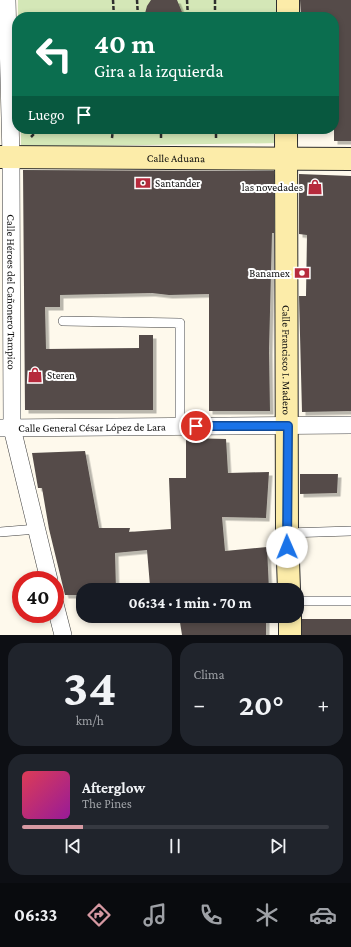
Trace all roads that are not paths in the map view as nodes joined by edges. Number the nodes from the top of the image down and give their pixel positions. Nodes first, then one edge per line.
1 (7, 0) edge
2 (12, 91) edge
3 (12, 134) edge
4 (286, 134) edge
5 (6, 157) edge
6 (286, 159) junction
7 (351, 159) edge
8 (63, 321) dead end
9 (351, 425) edge
10 (180, 426) junction
11 (288, 426) junction
12 (6, 428) edge
13 (37, 529) junction
14 (0, 532) edge
15 (351, 532) edge
16 (287, 533) junction
17 (47, 571) edge
18 (289, 583) edge
19 (304, 601) edge
20 (351, 601) edge
21 (59, 623) edge
22 (290, 623) edge
23 (62, 635) edge
24 (290, 635) edge

1 - 2 street, Calle Héroes del Cañonero Tampico
3 - 5 street, Calle Héroes del Cañonero Tampico
4 - 6 street, Calle Francisco I. Madero
5 - 6 street, Calle Aduana
5 - 12 street, Calle Héroes del Cañonero Tampico
6 - 7 street, Calle Aduana
6 - 11 street, Calle Francisco I. Madero
8 - 10 lane
9 - 11 street, Calle General César López de Lara
10 - 11 street, Calle General César López de Lara
10 - 12 street, Calle General César López de Lara
11 - 16 street, Calle Francisco I. Madero
12 - 13 street, Calle Héroes del Cañonero Tampico
13 - 14 lane
13 - 17 street, Calle Héroes del Cañonero Tampico
15 - 16 lane
16 - 18 street, Calle Francisco I. Madero
19 - 20 lane
21 - 23 street
22 - 24 street

